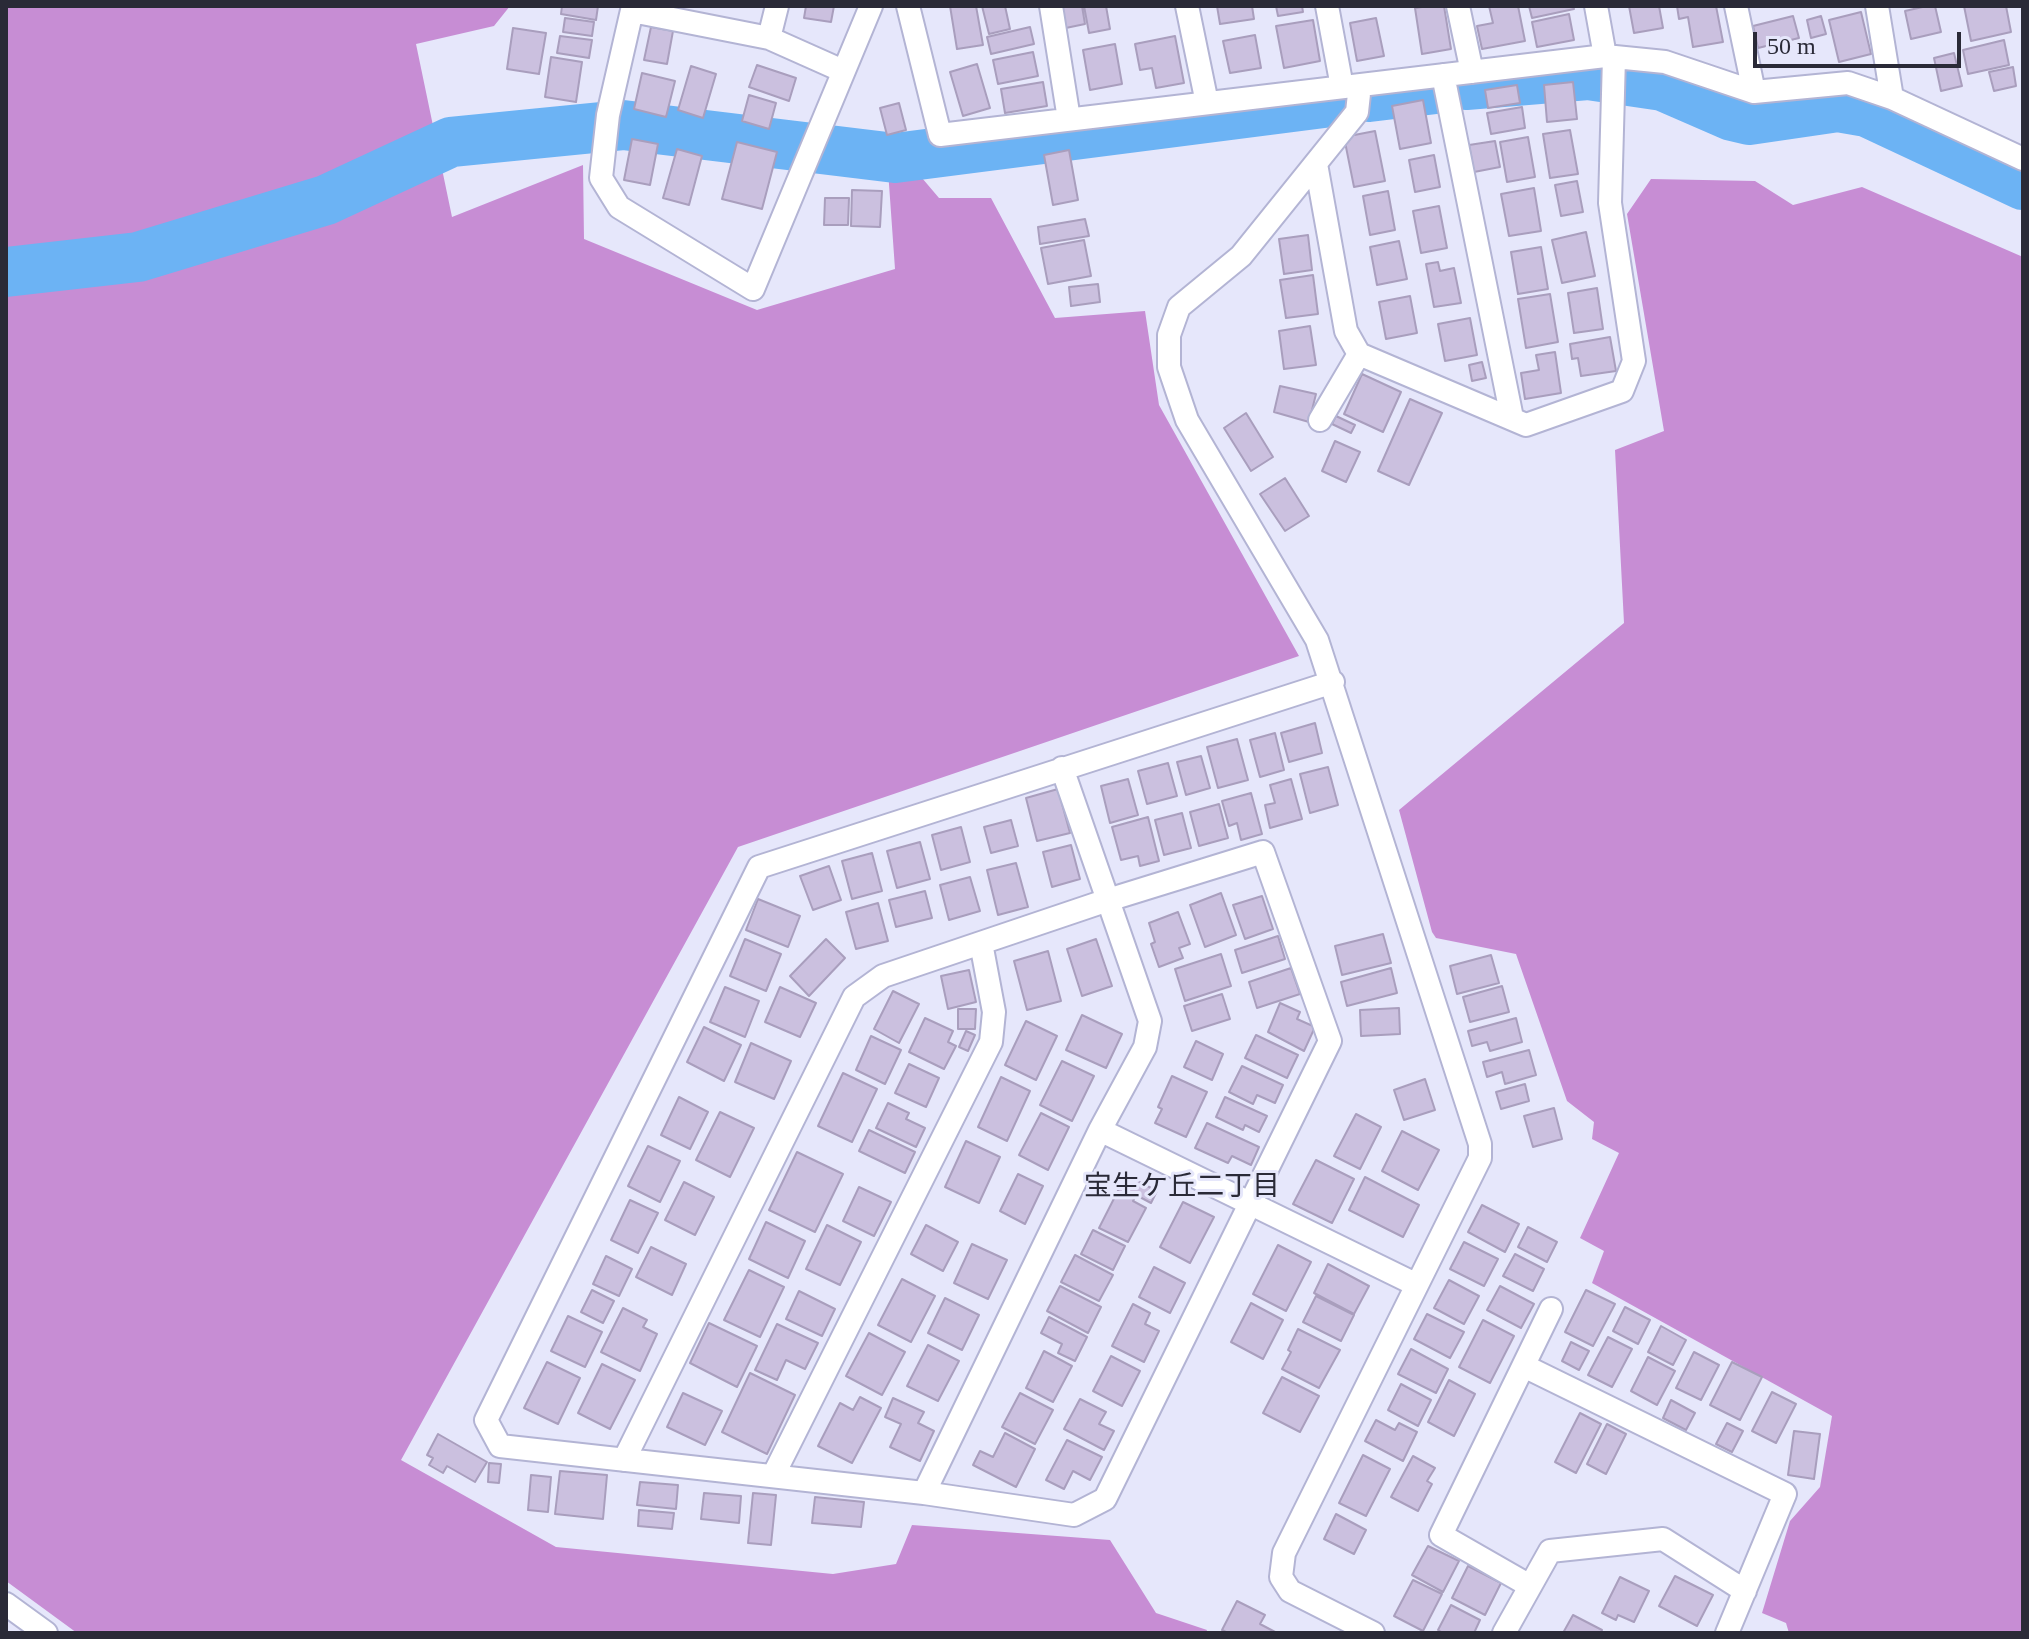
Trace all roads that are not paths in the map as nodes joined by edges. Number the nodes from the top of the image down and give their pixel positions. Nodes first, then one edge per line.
1 (777, 6) edge
2 (871, 6) edge
3 (908, 6) edge
4 (1051, 6) edge
5 (1187, 6) edge
6 (1327, 6) edge
7 (1458, 6) edge
8 (1596, 6) edge
9 (1736, 6) edge
10 (1877, 6) edge
11 (632, 8) edge
12 (769, 38) junction
13 (1611, 68) junction
14 (843, 71) junction
15 (1472, 72) junction
16 (1443, 75) junction
17 (1351, 86) junction
18 (1754, 92) junction
19 (1892, 98) junction
20 (1207, 103) junction
21 (1069, 119) junction
22 (2023, 159) edge
23 (1316, 164) junction
24 (1359, 354) junction
25 (1512, 418) junction
26 (1320, 420) dead end
27 (1333, 682) junction
28 (1062, 768) junction
29 (1108, 900) junction
30 (981, 943) junction
31 (1100, 1130) junction
32 (1251, 1203) junction
33 (1417, 1285) junction
34 (1551, 1309) dead end
35 (1524, 1366) junction
36 (624, 1460) junction
37 (773, 1476) junction
38 (924, 1493) junction
39 (1530, 1586) junction
40 (1745, 1591) junction
41 (6, 1604) edge
42 (46, 1633) edge
43 (1373, 1633) edge
44 (1504, 1633) edge
45 (1727, 1633) edge

1 - 12 street
2 - 14 street
3 - 21 street
4 - 21 street
5 - 20 street
6 - 17 street
7 - 15 street
8 - 13 street
9 - 18 street
10 - 19 street
11 - 12 street
11 - 14 street
12 - 14 street
13 - 15 street
13 - 18 street
13 - 25 street
15 - 16 street
16 - 17 street
16 - 25 street
17 - 20 street
17 - 23 street
18 - 19 street
19 - 22 street
20 - 21 street
23 - 24 street
23 - 27 street
24 - 25 street
24 - 26 street
27 - 28 street
27 - 33 street
28 - 29 street
28 - 36 street
29 - 30 street
29 - 31 street
29 - 32 street
30 - 36 street
30 - 37 street
31 - 32 street
31 - 38 street
32 - 33 street
32 - 38 street
33 - 43 street
34 - 35 street
35 - 39 street
35 - 40 street
36 - 37 street
37 - 38 street
39 - 40 street
39 - 44 street
40 - 45 street
41 - 42 street

